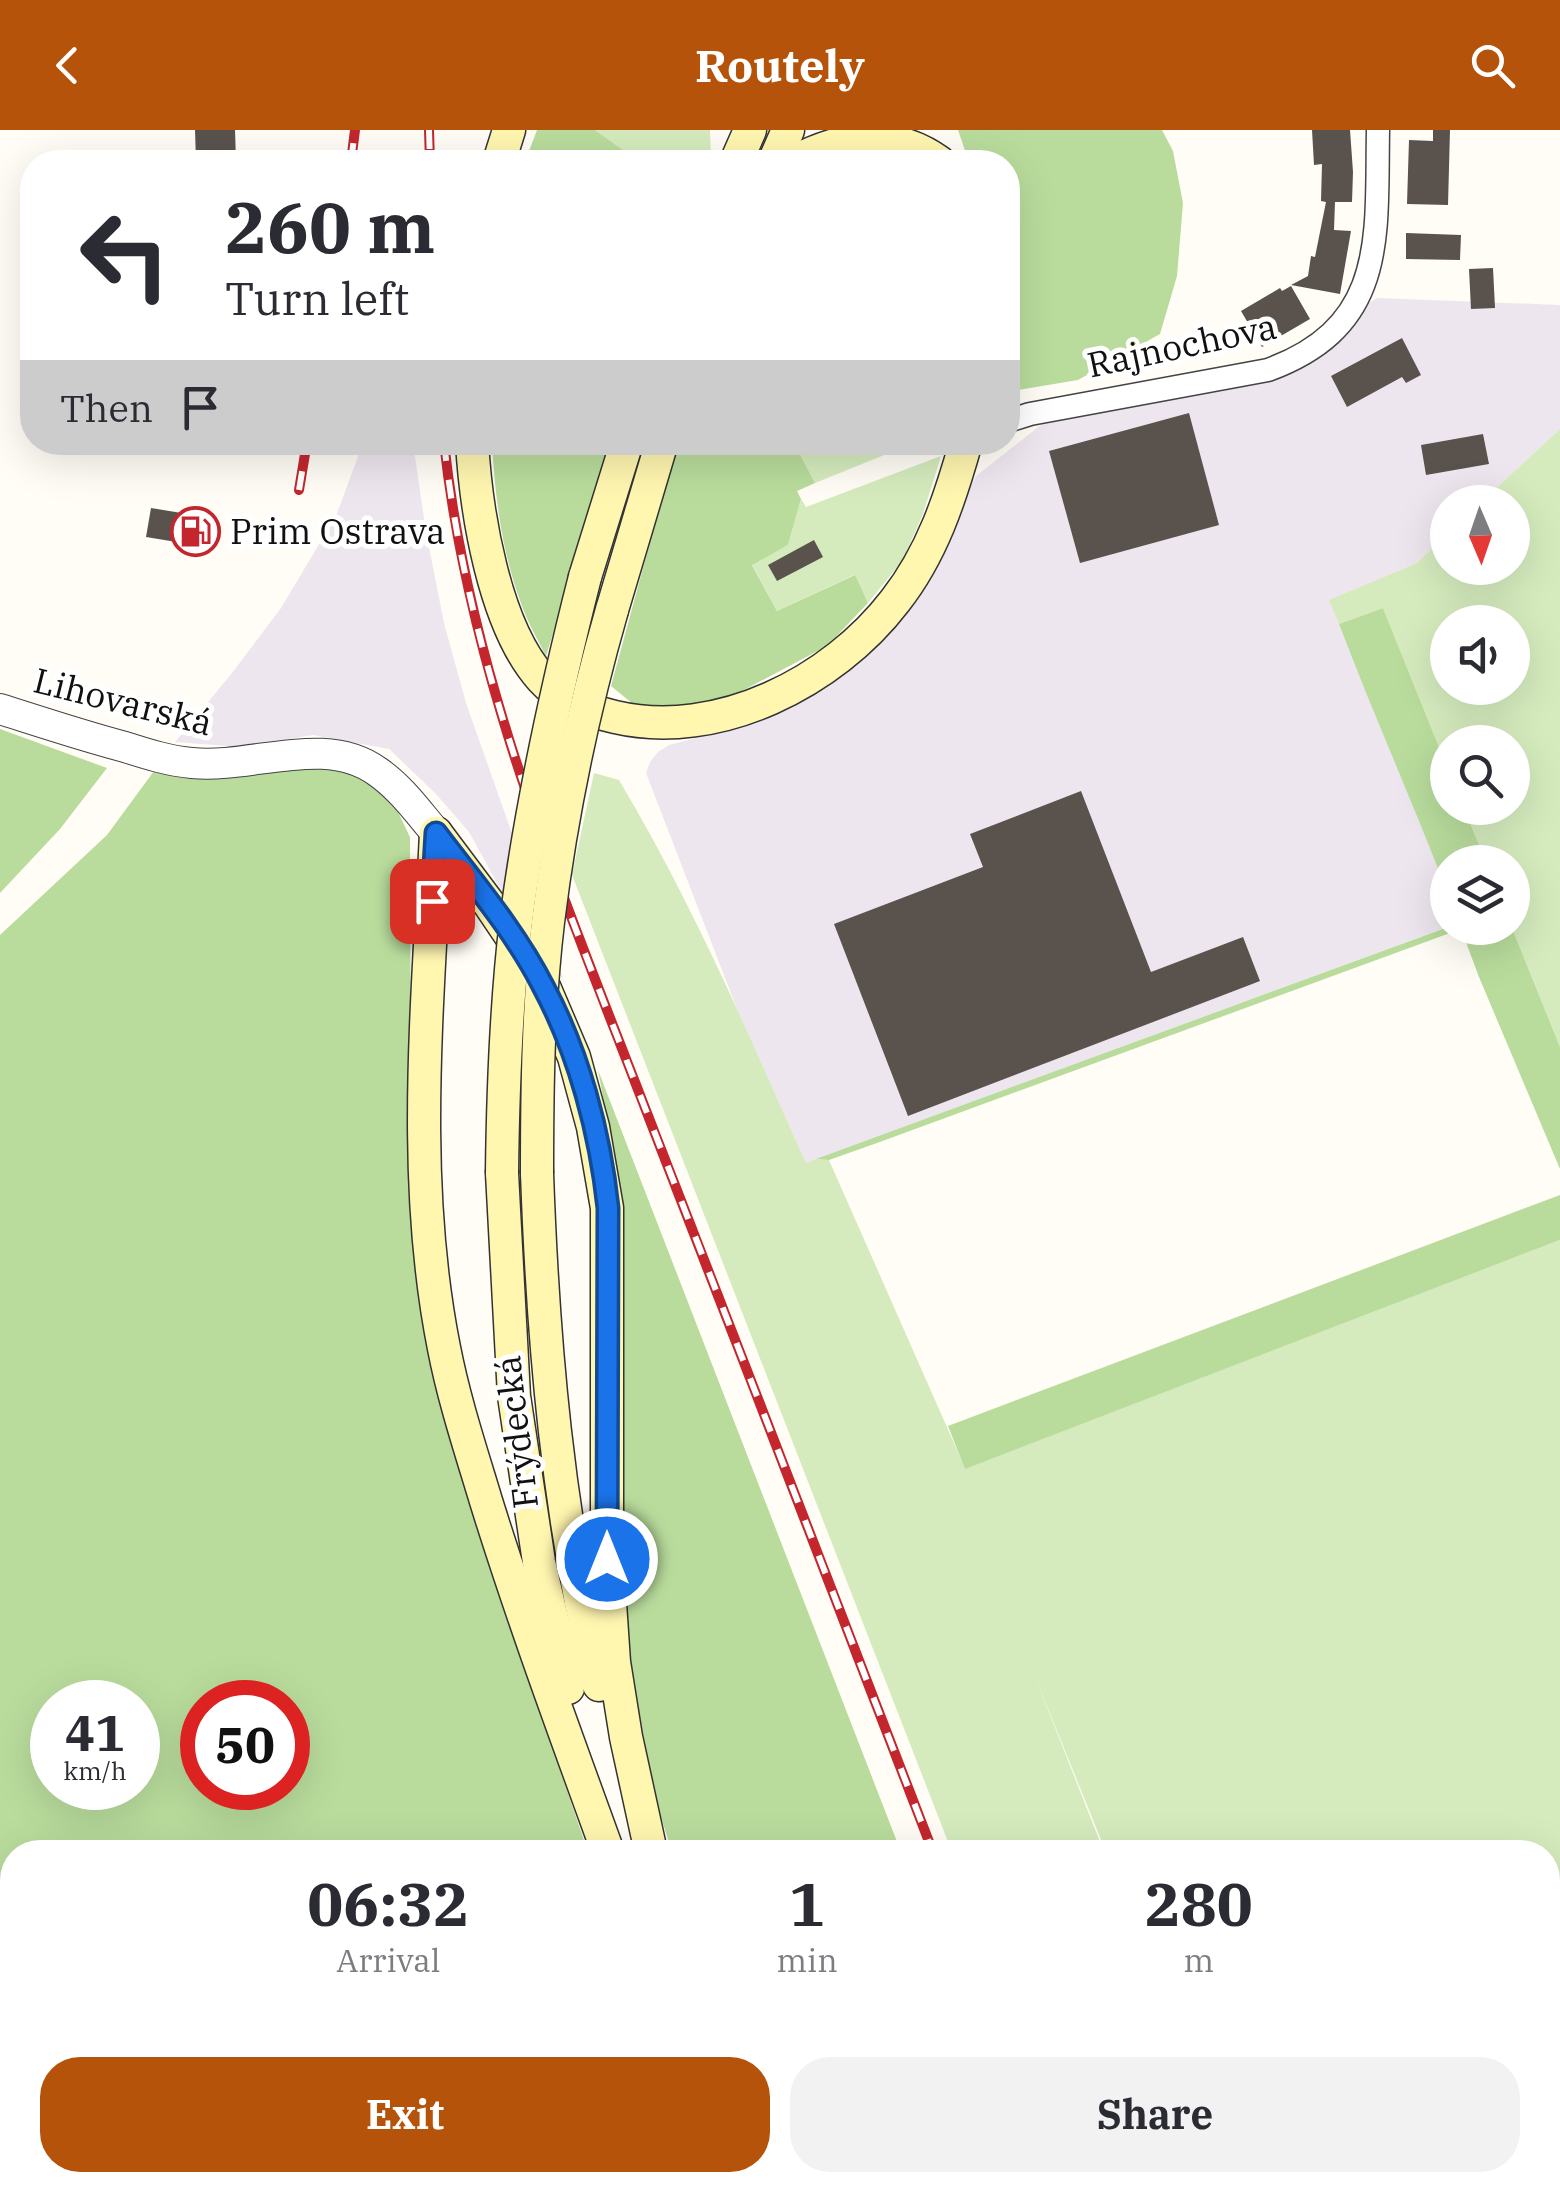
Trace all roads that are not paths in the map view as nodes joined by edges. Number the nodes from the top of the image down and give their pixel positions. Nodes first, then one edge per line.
1 (1378, 130) edge
2 (819, 150) edge
3 (926, 150) edge
4 (1020, 418) edge
5 (473, 455) edge
6 (623, 455) edge
7 (658, 455) edge
8 (962, 455) edge
9 (0, 710) edge
10 (436, 833) junction
11 (607, 1840) edge
12 (608, 1840) edge
13 (645, 1840) edge
14 (647, 1840) edge

1 - 4 street, Rajnochova
2 - 3 main road
5 - 8 main road
6 - 12 main road, Frýdecká, bridge
7 - 13 main road, Frýdecká, bridge
9 - 10 street, Lihovarská
10 - 11 main road
10 - 14 main road

